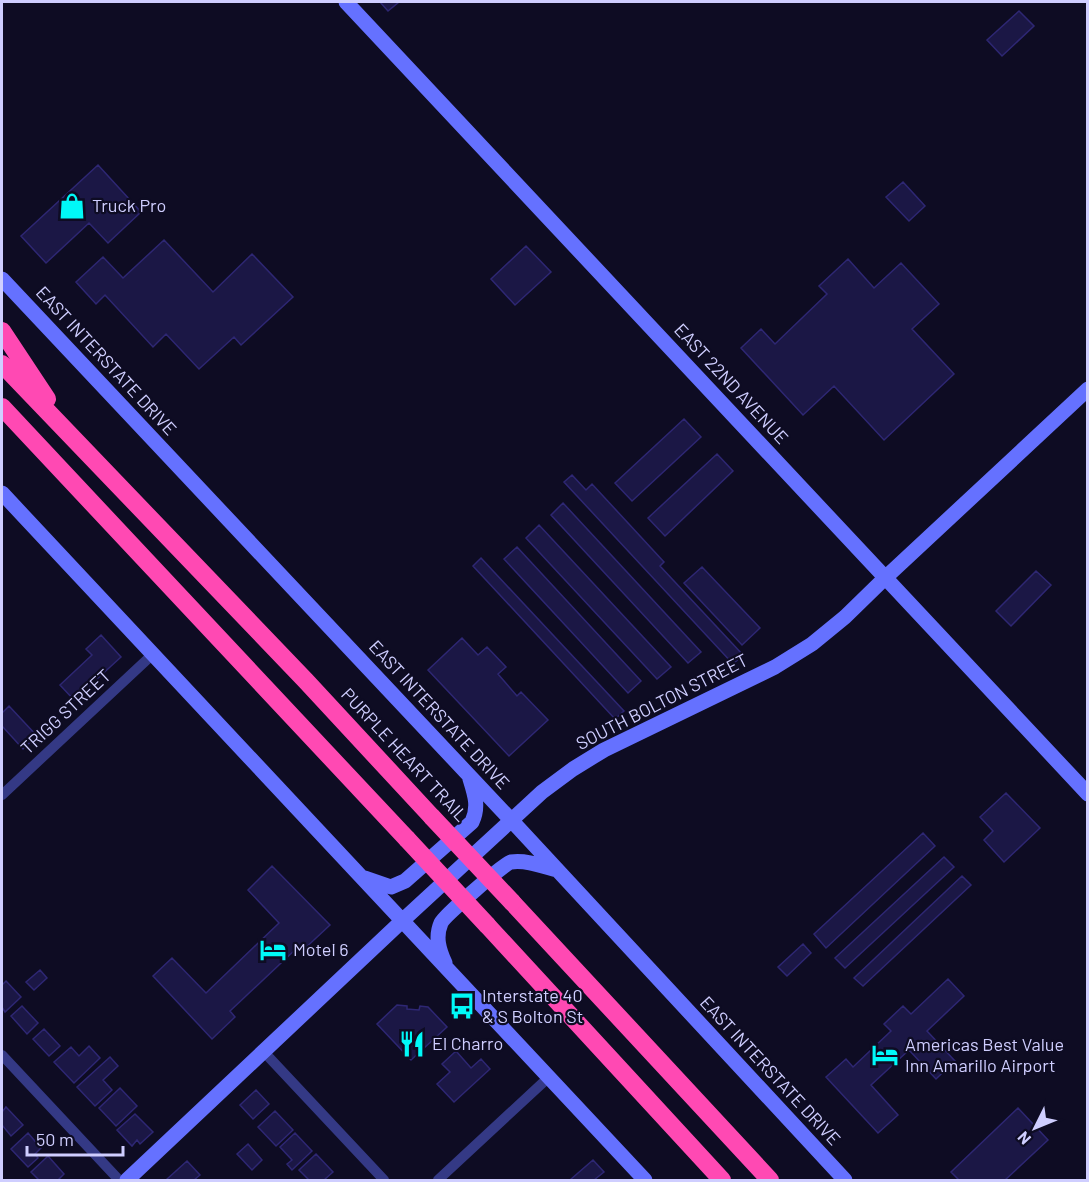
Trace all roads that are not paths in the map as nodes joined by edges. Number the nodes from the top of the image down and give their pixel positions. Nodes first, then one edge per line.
1 (346, 2) edge
2 (2, 279) edge
3 (2, 331) edge
4 (2, 364) edge
5 (1088, 389) edge
6 (2, 407) edge
7 (2, 420) edge
8 (73, 438) junction
9 (38, 446) junction
10 (2, 493) edge
11 (885, 578) junction
12 (153, 654) junction
13 (470, 777) junction
14 (1088, 794) edge
15 (2, 795) edge
16 (511, 820) junction
17 (557, 870) junction
18 (362, 877) junction
19 (402, 921) junction
20 (447, 968) junction
21 (264, 1052) junction
22 (2, 1055) edge
23 (549, 1077) junction
24 (119, 1180) edge
25 (127, 1180) edge
26 (384, 1180) edge
27 (438, 1180) edge
28 (645, 1180) edge
29 (722, 1180) edge
30 (770, 1180) edge
31 (845, 1180) edge

1 - 11 main road, EAST 22ND AVENUE
2 - 13 main road, EAST INTERSTATE DRIVE
3 - 8 highway
4 - 8 highway, PURPLE HEART TRAIL
5 - 11 main road, SOUTH BOLTON STREET
6 - 9 highway
7 - 9 highway
8 - 30 highway, PURPLE HEART TRAIL, bridge
9 - 29 highway, bridge
10 - 12 main road
11 - 14 main road, EAST 22ND AVENUE
11 - 16 main road, SOUTH BOLTON STREET
12 - 15 street, TRIGG STREET
12 - 18 main road
13 - 16 main road, EAST INTERSTATE DRIVE
13 - 18 main road
16 - 17 main road, EAST INTERSTATE DRIVE
16 - 19 main road, SOUTH BOLTON STREET
17 - 20 main road
17 - 31 main road, EAST INTERSTATE DRIVE
18 - 19 main road
19 - 20 main road
19 - 21 main road, SOUTH BOLTON STREET
20 - 23 main road
21 - 25 main road, SOUTH BOLTON STREET
21 - 26 street
22 - 24 street
23 - 27 street
23 - 28 main road

